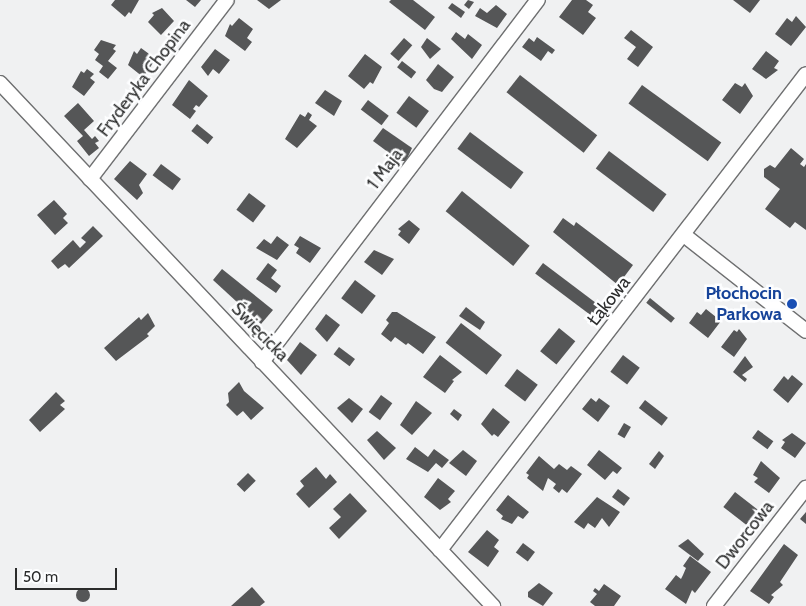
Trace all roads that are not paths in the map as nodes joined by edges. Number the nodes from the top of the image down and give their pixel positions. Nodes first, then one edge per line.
1 (227, 0) edge
2 (538, 0) edge
3 (806, 74) edge
4 (0, 83) edge
5 (90, 179) junction
6 (684, 235) junction
7 (806, 331) edge
8 (262, 362) junction
9 (806, 488) edge
10 (440, 550) junction
11 (493, 606) edge
12 (714, 606) edge

1 - 5 street, Fryderyka Chopina
2 - 8 street, 1 Maja
3 - 6 street, Łąkowa
4 - 5 street, Święcicka
5 - 8 street, Święcicka
6 - 7 street
6 - 10 street, Łąkowa
8 - 10 street, Święcicka
9 - 12 street, Dworcowa
10 - 11 street, Święcicka

